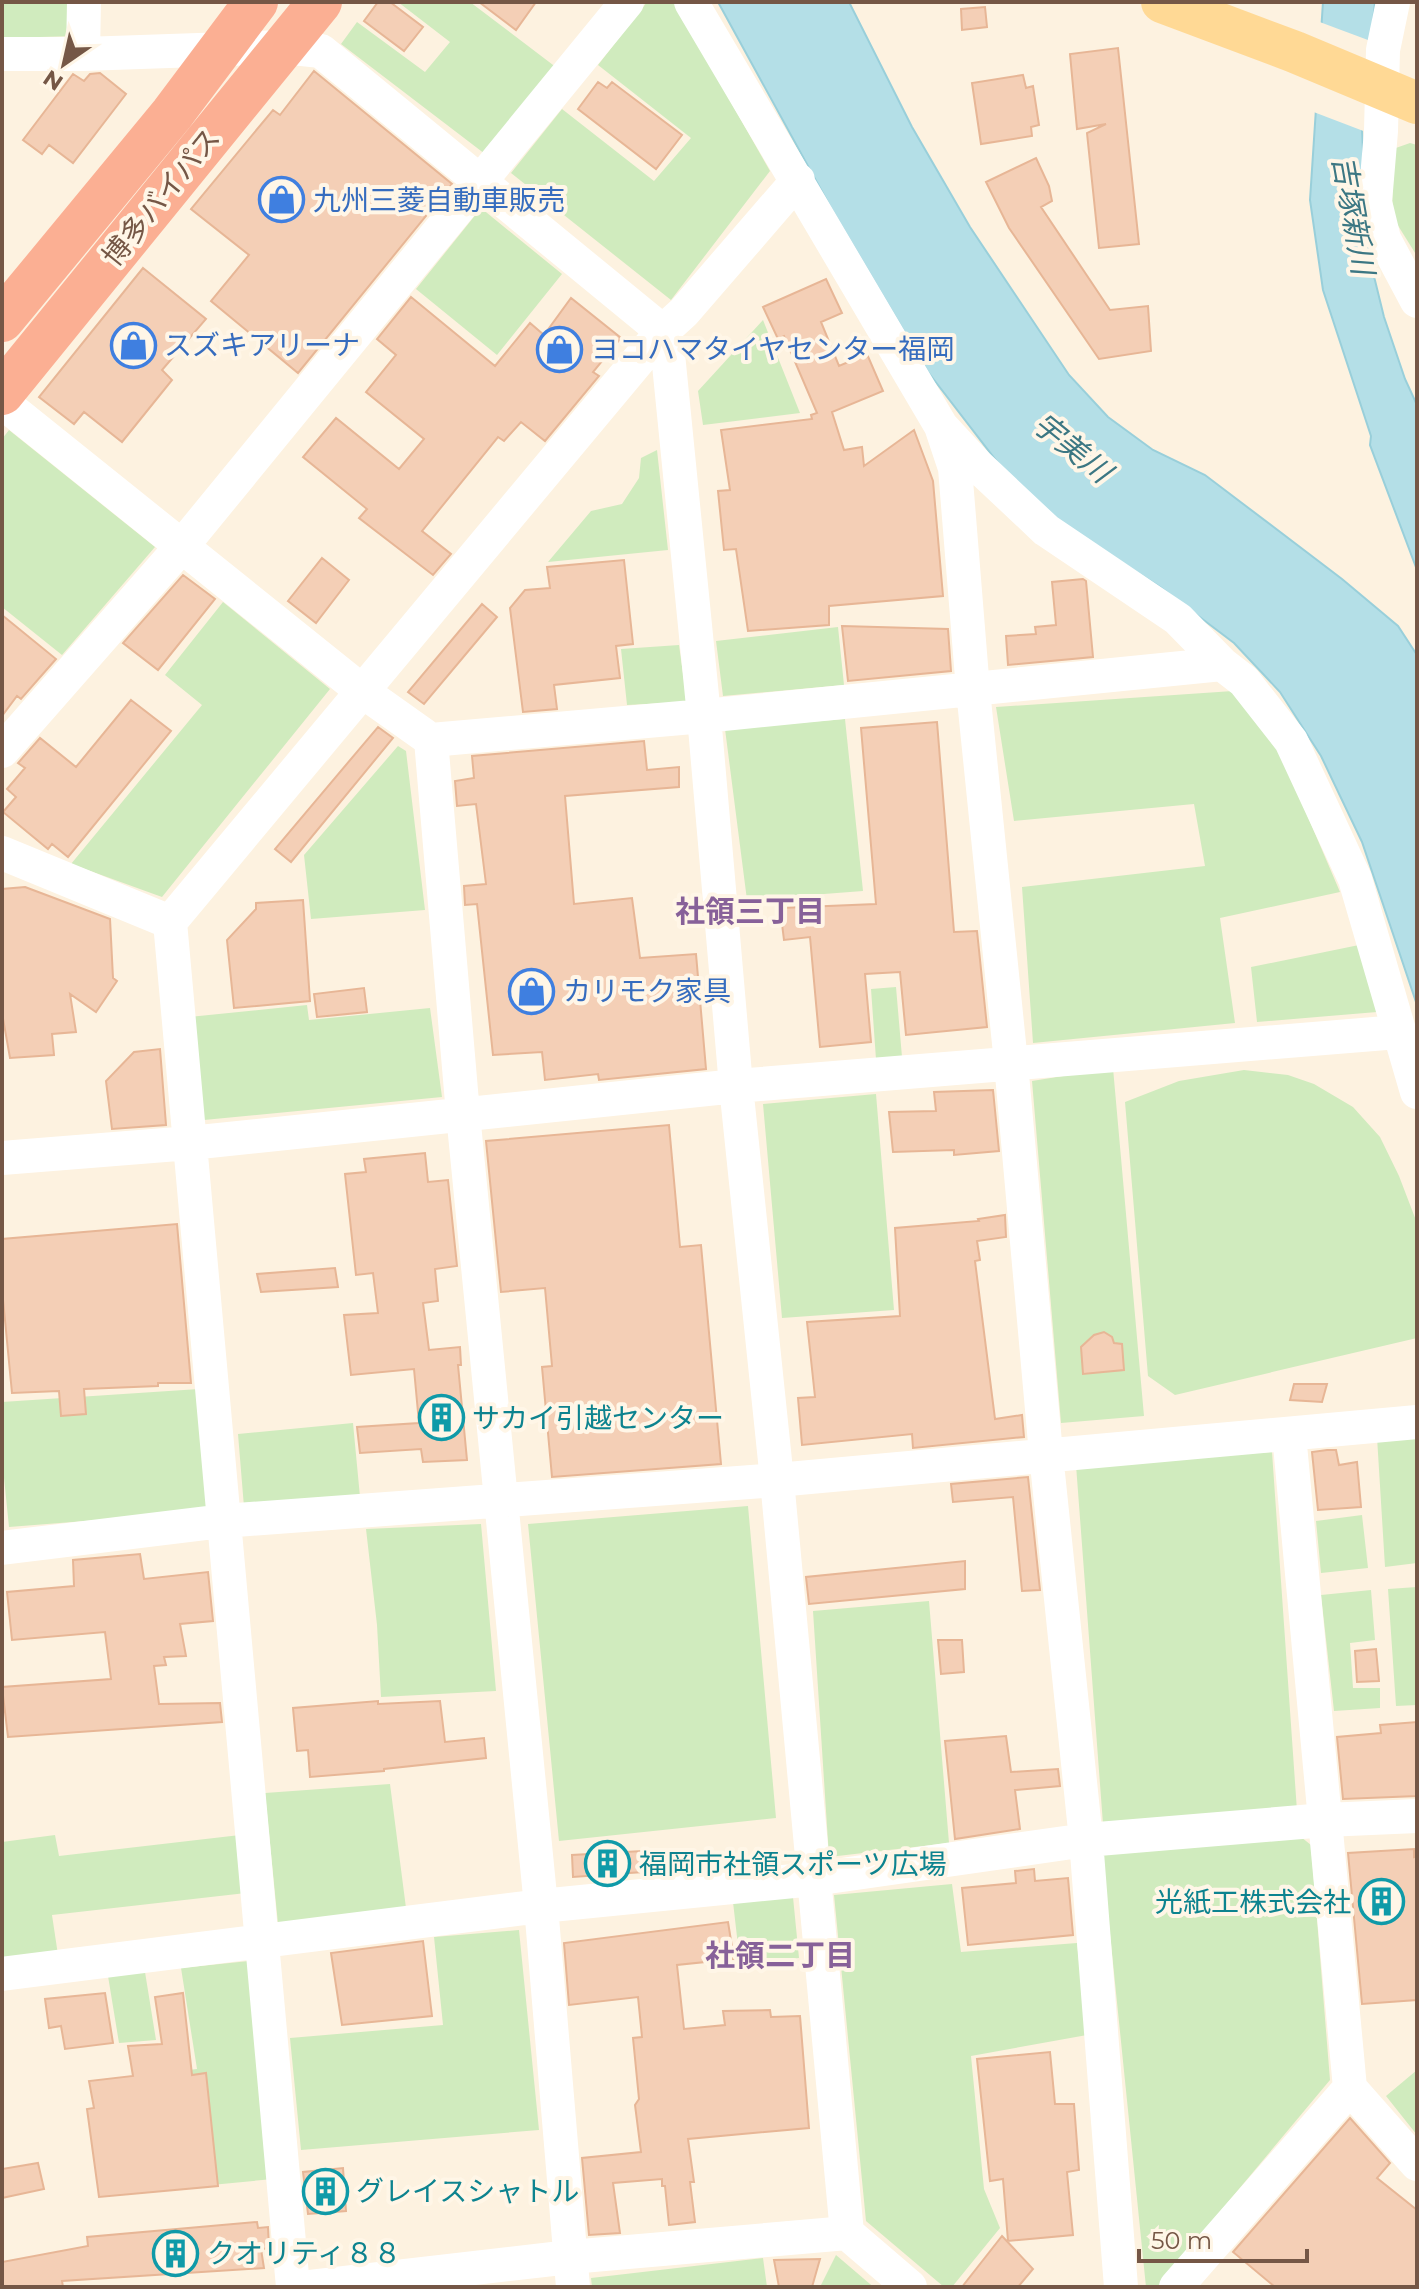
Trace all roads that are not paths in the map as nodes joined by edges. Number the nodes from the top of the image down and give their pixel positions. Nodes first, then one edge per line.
1 (84, 2) edge
2 (256, 2) edge
3 (320, 2) edge
4 (627, 2) edge
5 (691, 2) edge
6 (1162, 2) edge
7 (1393, 2) edge
8 (283, 47) junction
9 (219, 50) junction
10 (2, 54) edge
11 (83, 54) junction
12 (1400, 96) edge
13 (798, 180) junction
14 (479, 181) junction
15 (1417, 301) edge
16 (2, 320) edge
17 (661, 333) junction
18 (2, 393) edge
19 (2, 402) edge
20 (941, 426) junction
21 (182, 546) junction
22 (1222, 664) junction
23 (973, 690) junction
24 (362, 691) junction
25 (704, 716) junction
26 (431, 740) junction
27 (2, 751) edge
28 (2, 853) edge
29 (170, 922) junction
30 (1398, 1032) junction
31 (1011, 1063) junction
32 (736, 1086) junction
33 (1417, 1092) edge
34 (463, 1114) junction
35 (190, 1143) junction
36 (2, 1158) edge
37 (1417, 1422) edge
38 (1289, 1434) junction
39 (1046, 1454) junction
40 (777, 1480) junction
41 (501, 1499) junction
42 (223, 1521) junction
43 (2, 1548) edge
44 (1417, 1816) edge
45 (1325, 1820) junction
46 (1086, 1840) junction
47 (814, 1879) junction
48 (541, 1906) junction
49 (264, 1943) junction
50 (2, 1974) edge
51 (1350, 2088) junction
52 (1417, 2164) edge
53 (847, 2233) junction
54 (572, 2272) edge
55 (293, 2287) edge
56 (310, 2287) edge
57 (910, 2287) edge
58 (1121, 2287) edge
59 (1176, 2287) edge

1 - 11 street
2 - 9 highway, 博多バイパス
3 - 8 highway, 博多バイパス
4 - 14 street
5 - 13 street
6 - 12 main road
7 - 12 street
8 - 9 street
8 - 14 street
8 - 18 highway, 博多バイパス
9 - 11 street
9 - 16 highway, 博多バイパス
10 - 11 street
12 - 15 street
13 - 17 street
13 - 20 street
14 - 17 street
14 - 21 street
17 - 24 street
17 - 25 street
19 - 21 street
20 - 22 street
20 - 23 street
21 - 24 street
21 - 27 street
22 - 23 street
22 - 30 street
23 - 25 street
23 - 31 street
24 - 26 street
24 - 29 street
25 - 26 street
25 - 32 street
26 - 34 street
28 - 29 street
29 - 35 street
30 - 31 street
30 - 33 street
31 - 32 street
31 - 39 street
32 - 34 street
32 - 40 street
34 - 35 street
34 - 41 street
35 - 36 street
35 - 42 street
37 - 38 street
38 - 39 street
38 - 45 street
39 - 40 street
39 - 46 street
40 - 41 street
40 - 47 street
41 - 42 street
41 - 48 street
42 - 43 street
42 - 49 street
44 - 45 street
45 - 46 street
45 - 51 street
46 - 47 street
46 - 58 street
47 - 48 street
47 - 53 street
48 - 49 street
48 - 54 street
49 - 50 street
49 - 55 street
51 - 52 street
51 - 59 street
53 - 54 street
53 - 57 street
54 - 56 street

